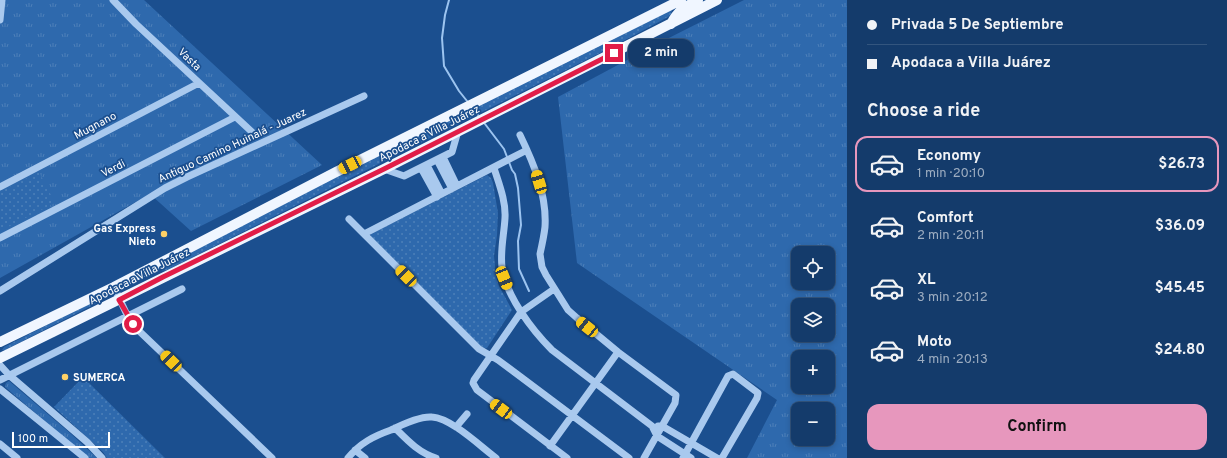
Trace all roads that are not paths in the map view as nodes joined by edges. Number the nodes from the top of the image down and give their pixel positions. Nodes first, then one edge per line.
1 (2, 0) edge
2 (113, 0) edge
3 (681, 0) edge
4 (698, 0) edge
5 (717, 0) edge
6 (0, 20) edge
7 (671, 24) junction
8 (199, 83) junction
9 (364, 96) dead end
10 (235, 117) junction
11 (458, 131) junction
12 (252, 132) dead end
13 (520, 135) dead end
14 (527, 150) junction
15 (440, 159) junction
16 (424, 167) junction
17 (494, 168) junction
18 (384, 169) junction
19 (0, 187) edge
20 (454, 188) junction
21 (439, 196) junction
22 (349, 219) dead end
23 (364, 234) junction
24 (0, 238) edge
25 (114, 287) junction
26 (182, 289) dead end
27 (554, 289) junction
28 (0, 291) edge
29 (119, 300) junction
30 (521, 312) junction
31 (128, 317) junction
32 (0, 342) edge
33 (618, 352) junction
34 (490, 355) junction
35 (0, 358) edge
36 (0, 365) edge
37 (9, 375) junction
38 (0, 380) edge
39 (595, 384) junction
40 (0, 389) edge
41 (467, 414) dead end
42 (572, 415) junction
43 (652, 426) junction
44 (662, 426) junction
45 (456, 427) junction
46 (395, 428) junction
47 (657, 436) junction
48 (87, 442) junction
49 (692, 443) junction
50 (0, 444) edge
51 (550, 446) junction
52 (355, 450) junction
53 (78, 451) junction
54 (686, 457) edge
55 (17, 458) edge
56 (85, 458) edge
57 (102, 458) edge
58 (272, 458) edge
59 (348, 458) edge
60 (365, 458) edge
61 (436, 458) edge
62 (496, 458) edge
63 (566, 458) edge
64 (629, 458) edge
65 (644, 458) edge
66 (717, 458) edge
67 (722, 458) edge

1 - 6 street
2 - 8 street, Vasta
3 - 25 main road, Apodaca a Villa Juárez
4 - 7 main road
5 - 7 main road, Apodaca a Villa Juárez
7 - 11 main road, Apodaca a Villa Juárez
8 - 10 street, Vasta
8 - 19 street, Mugnano
9 - 28 street, Antiguo Camino Huinalá - Juarez
10 - 12 street, Vasta
10 - 24 street, Verdi
11 - 15 street
11 - 18 main road, Apodaca a Villa Juárez
13 - 14 street
14 - 17 street
14 - 27 street
15 - 16 street
15 - 20 street
16 - 18 street
16 - 21 street
17 - 20 street
17 - 30 street
18 - 29 main road, Apodaca a Villa Juárez
20 - 21 street
21 - 23 street
22 - 23 street
23 - 34 street
25 - 29 street
25 - 32 main road, Apodaca a Villa Juárez
26 - 31 street
27 - 30 street
27 - 33 street
29 - 31 street
29 - 35 main road, Apodaca a Villa Juárez
30 - 34 street
30 - 39 street
31 - 37 street
31 - 58 street
33 - 39 street
33 - 44 street
34 - 42 street
34 - 51 street
36 - 37 street
37 - 38 street
37 - 48 street
39 - 42 street
39 - 43 street
40 - 53 street
41 - 45 street
42 - 51 street
42 - 64 street
43 - 44 street
43 - 47 street
44 - 47 street
44 - 49 street
45 - 46 street
45 - 62 street
46 - 52 street
46 - 61 street
47 - 54 street
47 - 65 street
48 - 53 street
48 - 57 street
49 - 54 street
49 - 66 street
49 - 67 street
50 - 55 street
51 - 63 street
52 - 59 street
52 - 60 street
53 - 56 street

